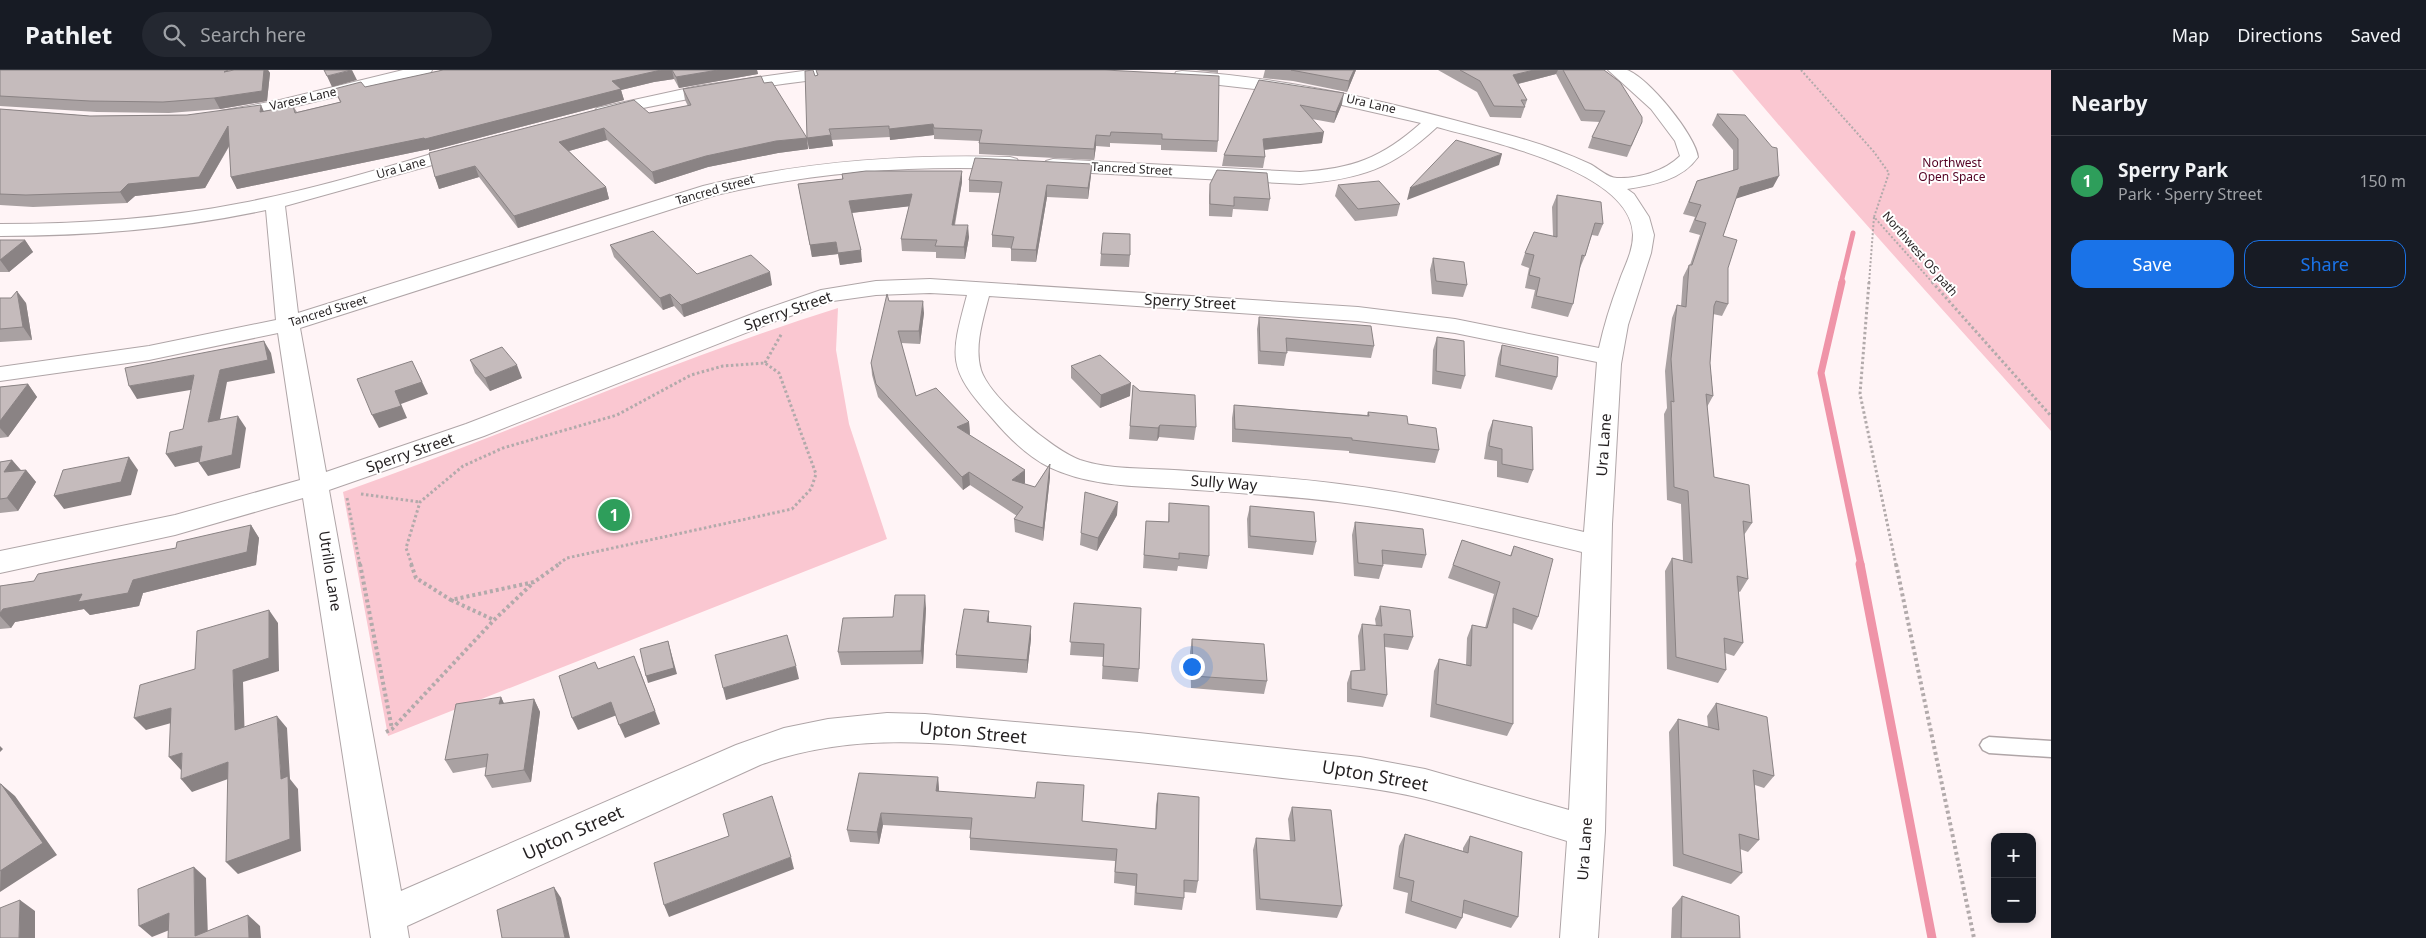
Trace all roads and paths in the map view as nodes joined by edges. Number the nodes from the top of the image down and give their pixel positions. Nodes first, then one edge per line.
1 (424, 70) edge
2 (858, 70) edge
3 (1616, 70) edge
4 (1801, 70) edge
5 (391, 74) edge
6 (780, 74) edge
7 (1158, 75) edge
8 (213, 117) edge
9 (584, 117) edge
10 (1434, 120) junction
11 (480, 146) edge
12 (1610, 185) junction
13 (275, 202) junction
14 (1874, 217) junction
15 (0, 230) edge
16 (980, 289) junction
17 (288, 324) junction
18 (1610, 357) junction
19 (0, 374) edge
20 (2051, 416) edge
21 (315, 485) junction
22 (346, 492) dead end
23 (355, 494) dead end
24 (420, 502) junction
25 (1597, 545) junction
26 (0, 562) edge
27 (534, 582) junction
28 (451, 600) junction
29 (494, 620) junction
30 (1989, 745) dead end
31 (2051, 749) edge
32 (1587, 831) junction
33 (388, 927) edge
34 (1579, 938) edge
35 (1974, 938) edge

1 - 5 street, Varese Lane
2 - 6 street
3 - 12 street
4 - 14 path, Northwest OS path
5 - 8 street, Varese Lane
6 - 9 street
7 - 10 street, Ura Lane
10 - 12 street, Ura Lane
10 - 17 street, Tancred Street
11 - 13 street, Ura Lane
12 - 18 street, Ura Lane
13 - 15 street, Ura Lane
13 - 17 street, Utrillo Lane
14 - 20 path, Northwest OS path
14 - 35 path
16 - 18 street, Sperry Street
16 - 21 street, Sperry Street
16 - 25 street, Sully Way
17 - 19 street, Tancred Street
17 - 21 street, Utrillo Lane
18 - 25 street, Ura Lane
21 - 26 street, Sperry Street
21 - 33 street, Utrillo Lane
22 - 29 path
23 - 24 path
24 - 27 path
24 - 28 path
25 - 32 street, Ura Lane
27 - 28 path
27 - 29 path
28 - 29 path
30 - 31 lane
32 - 33 street, Upton Street
32 - 34 street, Ura Lane

